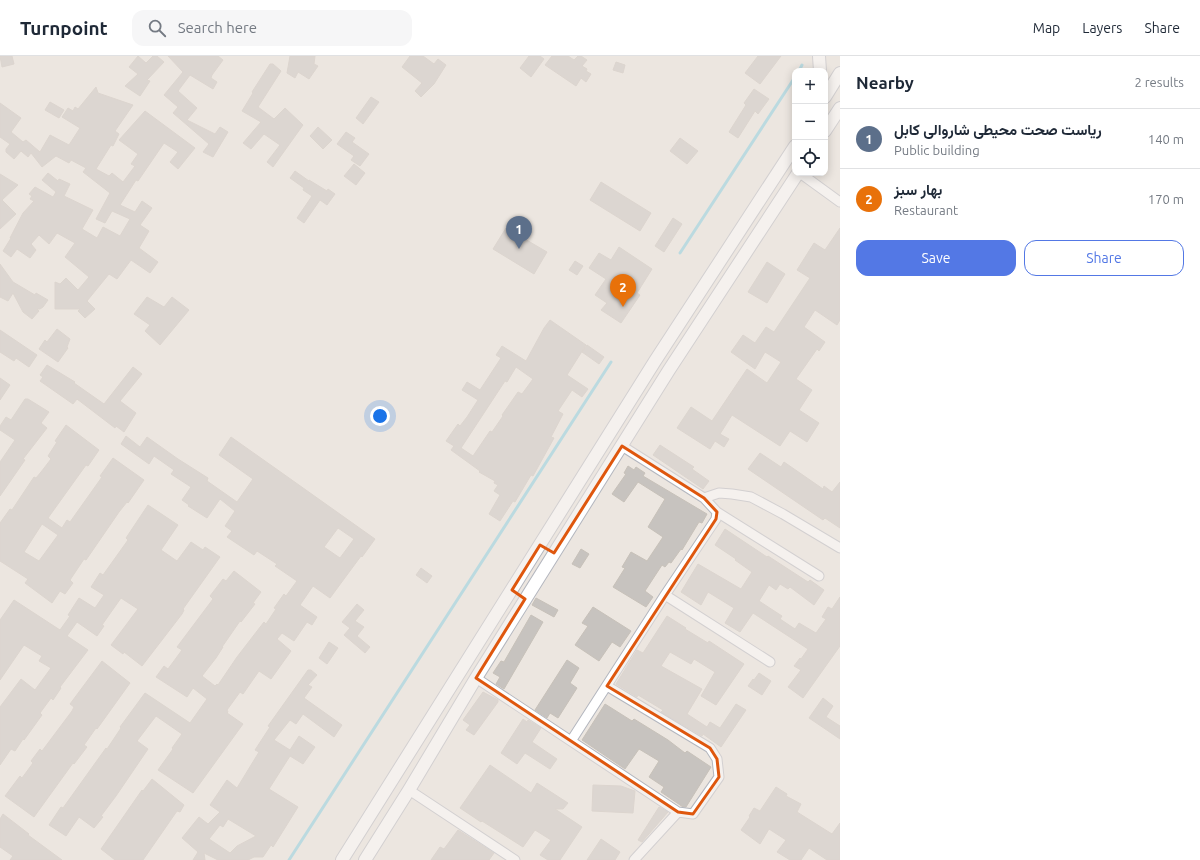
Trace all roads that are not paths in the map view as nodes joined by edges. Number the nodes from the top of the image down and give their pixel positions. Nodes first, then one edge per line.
1 (819, 56) edge
2 (820, 68) edge
3 (840, 73) edge
4 (828, 92) edge
5 (840, 108) edge
6 (840, 118) edge
7 (828, 126) edge
8 (828, 127) edge
9 (792, 151) edge
10 (797, 176) edge
11 (803, 176) edge
12 (840, 202) edge
13 (622, 446) junction
14 (704, 498) junction
15 (717, 512) junction
16 (540, 544) junction
17 (840, 548) edge
18 (554, 553) junction
19 (819, 576) dead end
20 (512, 590) junction
21 (665, 595) junction
22 (525, 599) junction
23 (770, 662) dead end
24 (476, 678) junction
25 (607, 686) junction
26 (571, 741) junction
27 (409, 790) junction
28 (678, 812) junction
29 (509, 858) edge
30 (342, 860) edge
31 (365, 860) edge
32 (634, 860) edge

1 - 2 main road
3 - 4 main road
5 - 7 main road
6 - 8 main road
9 - 16 main road
10 - 13 main road
11 - 12 street
13 - 14 street
13 - 18 main road
14 - 15 street
14 - 17 street
15 - 19 street
15 - 21 street
16 - 18 main road
16 - 20 main road
18 - 22 main road
20 - 22 main road
20 - 30 main road
21 - 23 street
21 - 25 street
22 - 24 main road
24 - 26 street
24 - 27 main road
25 - 26 street
25 - 28 street
26 - 28 street
27 - 29 street
27 - 31 main road
28 - 32 street

